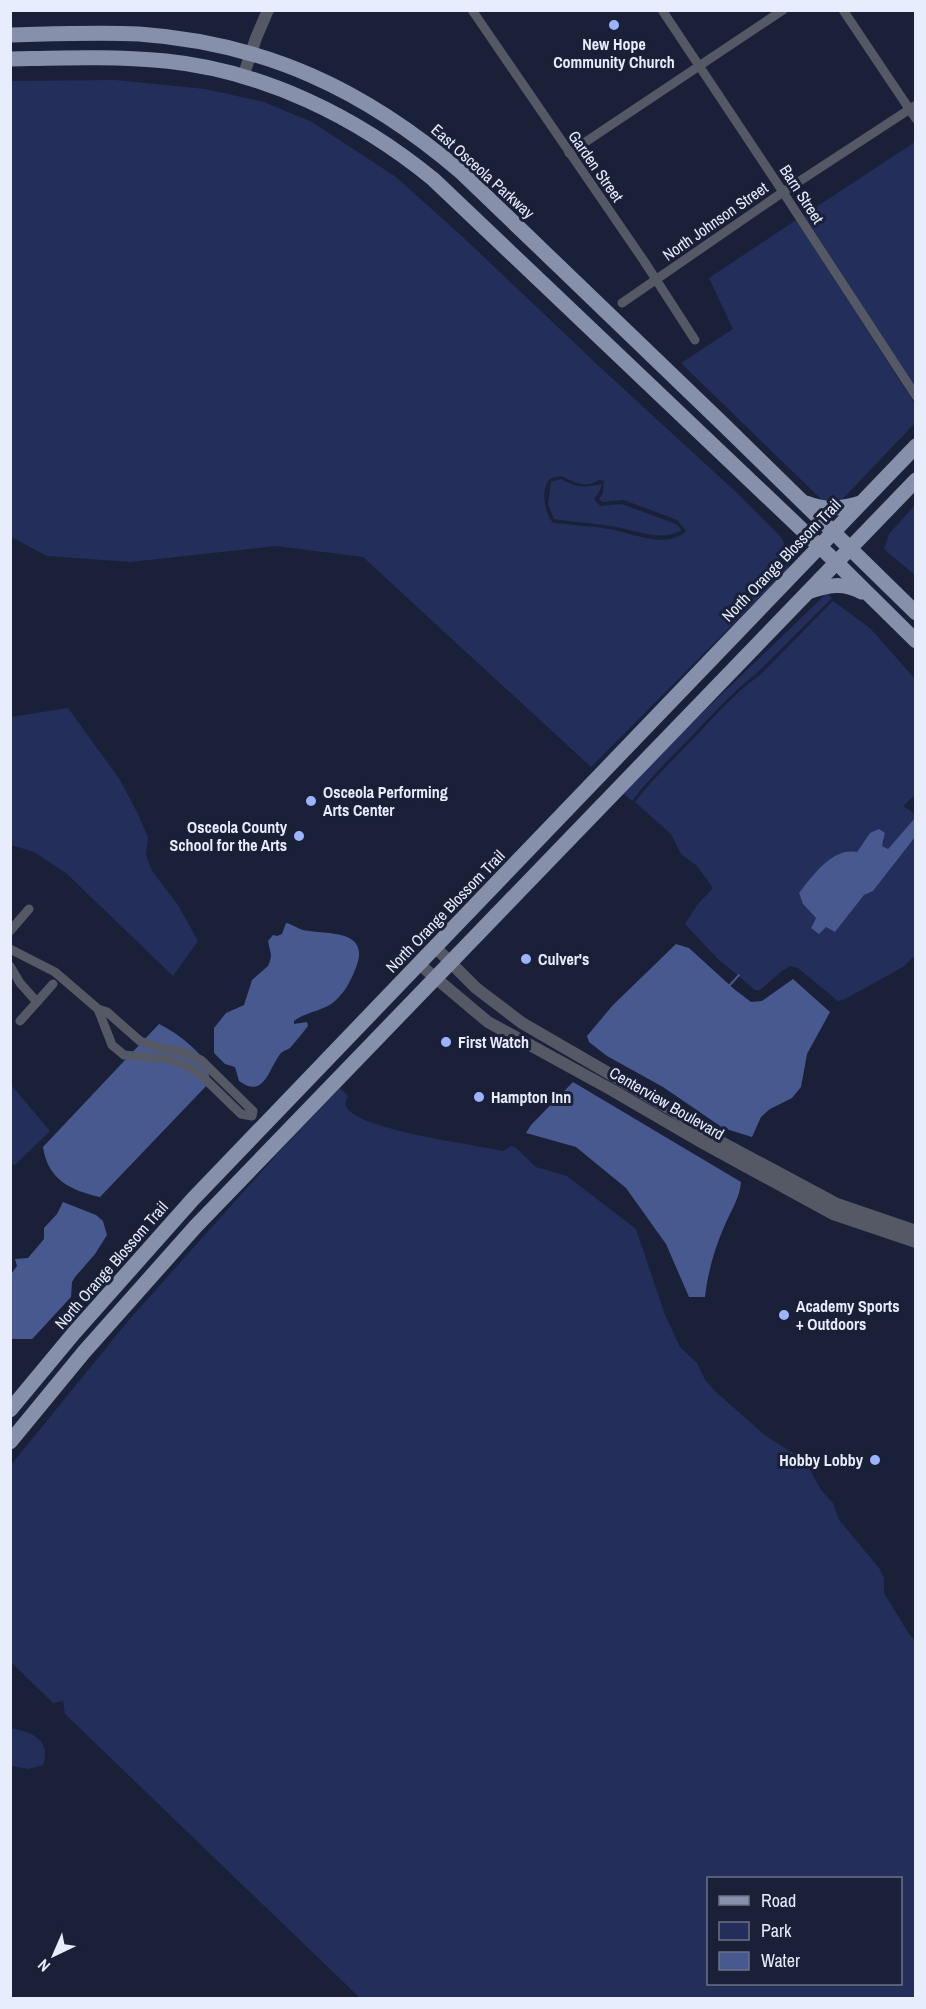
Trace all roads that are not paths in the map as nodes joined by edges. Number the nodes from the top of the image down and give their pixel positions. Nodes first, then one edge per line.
1 (268, 10) edge
2 (472, 10) edge
3 (662, 10) edge
4 (783, 10) edge
5 (843, 10) edge
6 (10, 35) edge
7 (250, 53) junction
8 (10, 59) edge
9 (699, 66) junction
10 (243, 76) junction
11 (912, 107) edge
12 (915, 119) edge
13 (569, 153) junction
14 (783, 192) junction
15 (655, 280) junction
16 (622, 303) dead end
17 (695, 340) dead end
18 (915, 396) edge
19 (915, 446) edge
20 (915, 480) edge
21 (800, 500) junction
22 (861, 503) junction
23 (833, 532) junction
24 (819, 546) junction
25 (850, 548) junction
26 (836, 562) junction
27 (806, 593) junction
28 (873, 598) junction
29 (915, 613) edge
30 (915, 641) edge
31 (29, 909) dead end
32 (10, 932) edge
33 (435, 947) junction
34 (10, 949) edge
35 (449, 961) junction
36 (419, 964) junction
37 (10, 966) edge
38 (435, 976) junction
39 (53, 984) dead end
40 (37, 1002) junction
41 (98, 1009) junction
42 (20, 1021) dead end
43 (124, 1027) junction
44 (110, 1037) junction
45 (144, 1042) junction
46 (553, 1049) junction
47 (141, 1055) junction
48 (258, 1131) junction
49 (252, 1167) junction
50 (848, 1215) junction
51 (915, 1231) edge
52 (915, 1242) edge
53 (56, 1355) junction
54 (14, 1405) edge
55 (38, 1409) junction
56 (10, 1435) edge
57 (10, 1442) edge

1 - 7 street
2 - 13 street, Garden Street
3 - 9 street, Barn Street
4 - 9 street
5 - 11 street
6 - 7 main road, East Osceola Parkway
7 - 10 street
7 - 21 main road, East Osceola Parkway
8 - 10 main road
9 - 13 street
9 - 14 street, Barn Street
10 - 24 main road
11 - 12 street
11 - 14 street, North Johnson Street
13 - 15 street, Garden Street
14 - 15 street, North Johnson Street
14 - 18 street, Barn Street
15 - 16 street, North Johnson Street
15 - 17 street, Garden Street
19 - 22 main road, North Orange Blossom Trail
20 - 25 main road
21 - 22 main road
21 - 23 main road, East Osceola Parkway
22 - 23 main road, North Orange Blossom Trail
23 - 24 main road, North Orange Blossom Trail
23 - 25 main road, East Osceola Parkway
24 - 26 main road
24 - 33 main road, North Orange Blossom Trail
25 - 26 main road
25 - 29 main road, East Osceola Parkway
26 - 27 main road
26 - 28 main road
27 - 28 main road
27 - 35 main road
28 - 30 main road
31 - 32 street
33 - 35 street, Centerview Boulevard
33 - 36 main road, North Orange Blossom Trail
34 - 41 street
35 - 38 main road
35 - 46 street, Centerview Boulevard
36 - 38 street, Centerview Boulevard
36 - 48 main road, North Orange Blossom Trail
37 - 40 street
38 - 46 street, Centerview Boulevard
38 - 49 main road
39 - 40 street
40 - 42 street
41 - 43 street
41 - 44 street
43 - 44 street
43 - 45 street
44 - 47 street
45 - 47 street
45 - 47 street
46 - 50 street, Centerview Boulevard
48 - 49 main road
48 - 53 main road, North Orange Blossom Trail
49 - 55 main road
50 - 51 street, Centerview Boulevard
50 - 52 street, Centerview Boulevard
53 - 54 main road, North Orange Blossom Trail
53 - 55 main road
54 - 56 main road
55 - 57 main road

